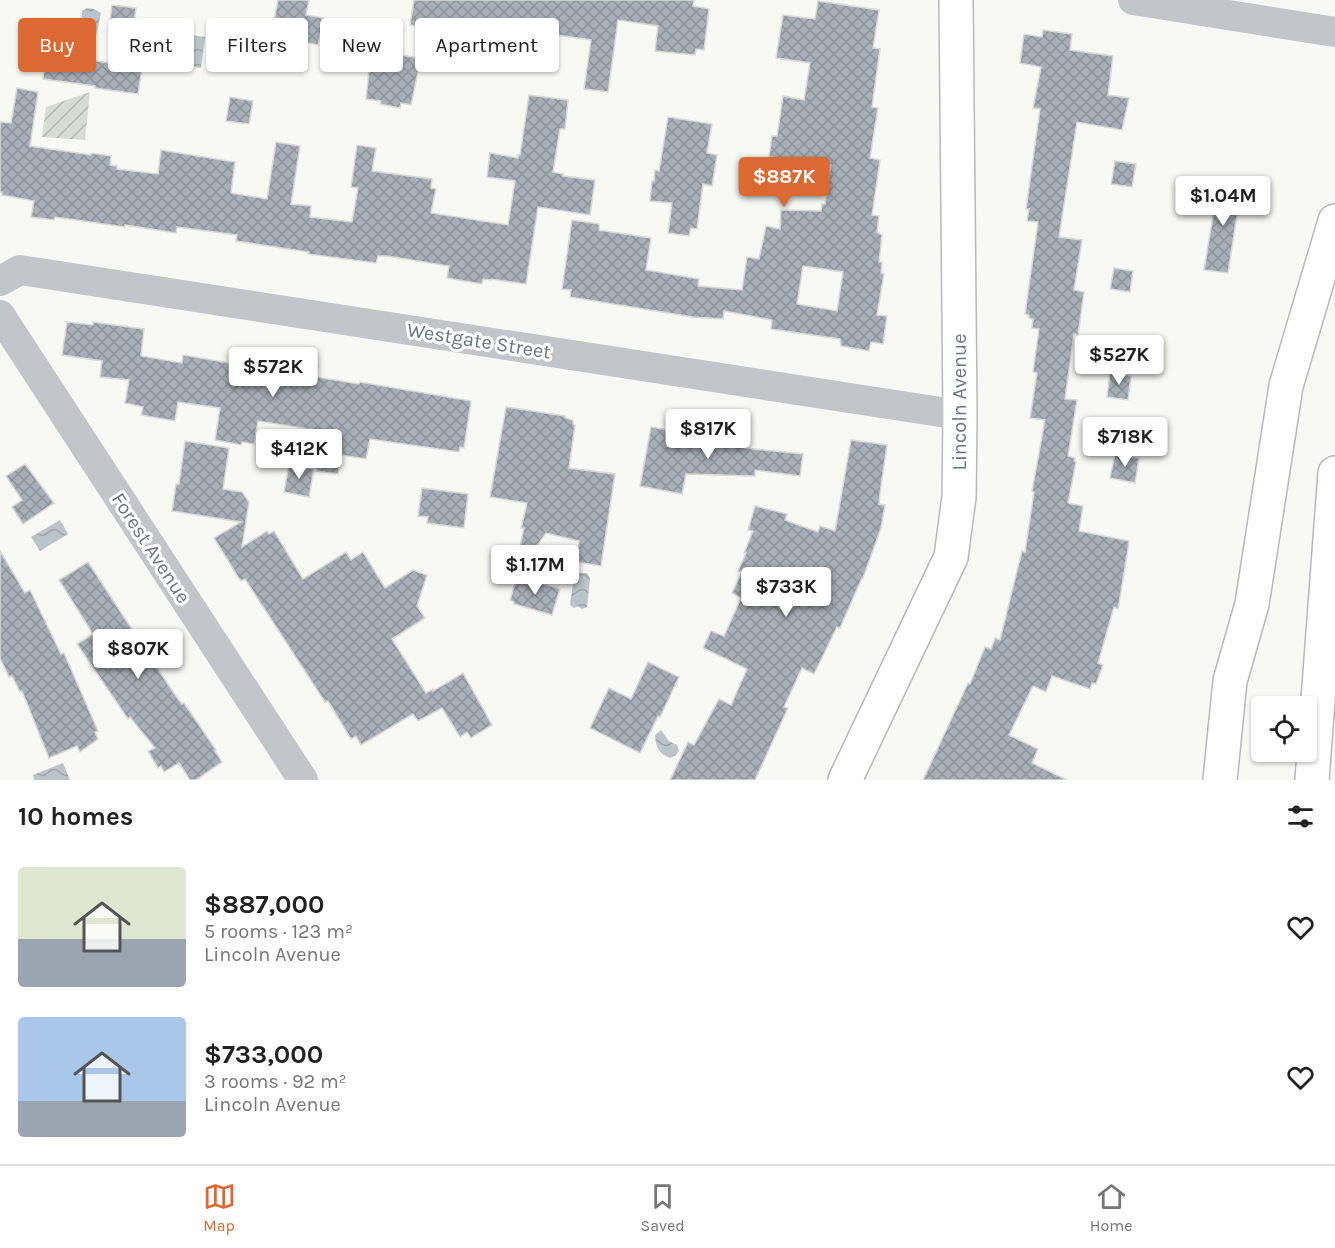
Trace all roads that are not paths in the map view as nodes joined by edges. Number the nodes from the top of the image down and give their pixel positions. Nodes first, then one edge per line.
1 (956, 0) edge
2 (1133, 0) edge
3 (1171, 3) edge
4 (1269, 11) edge
5 (1335, 32) edge
6 (1335, 220) edge
7 (0, 281) edge
8 (0, 315) edge
9 (960, 415) junction
10 (1335, 473) edge
11 (303, 780) edge
12 (845, 780) edge
13 (1220, 780) edge
14 (1312, 780) edge

1 - 9 main road, Lincoln Avenue
2 - 3 street
3 - 4 street
4 - 5 street
6 - 13 main road
7 - 9 street, Westgate Street
8 - 11 street, Forest Avenue
9 - 12 main road, Lincoln Avenue
10 - 14 main road

